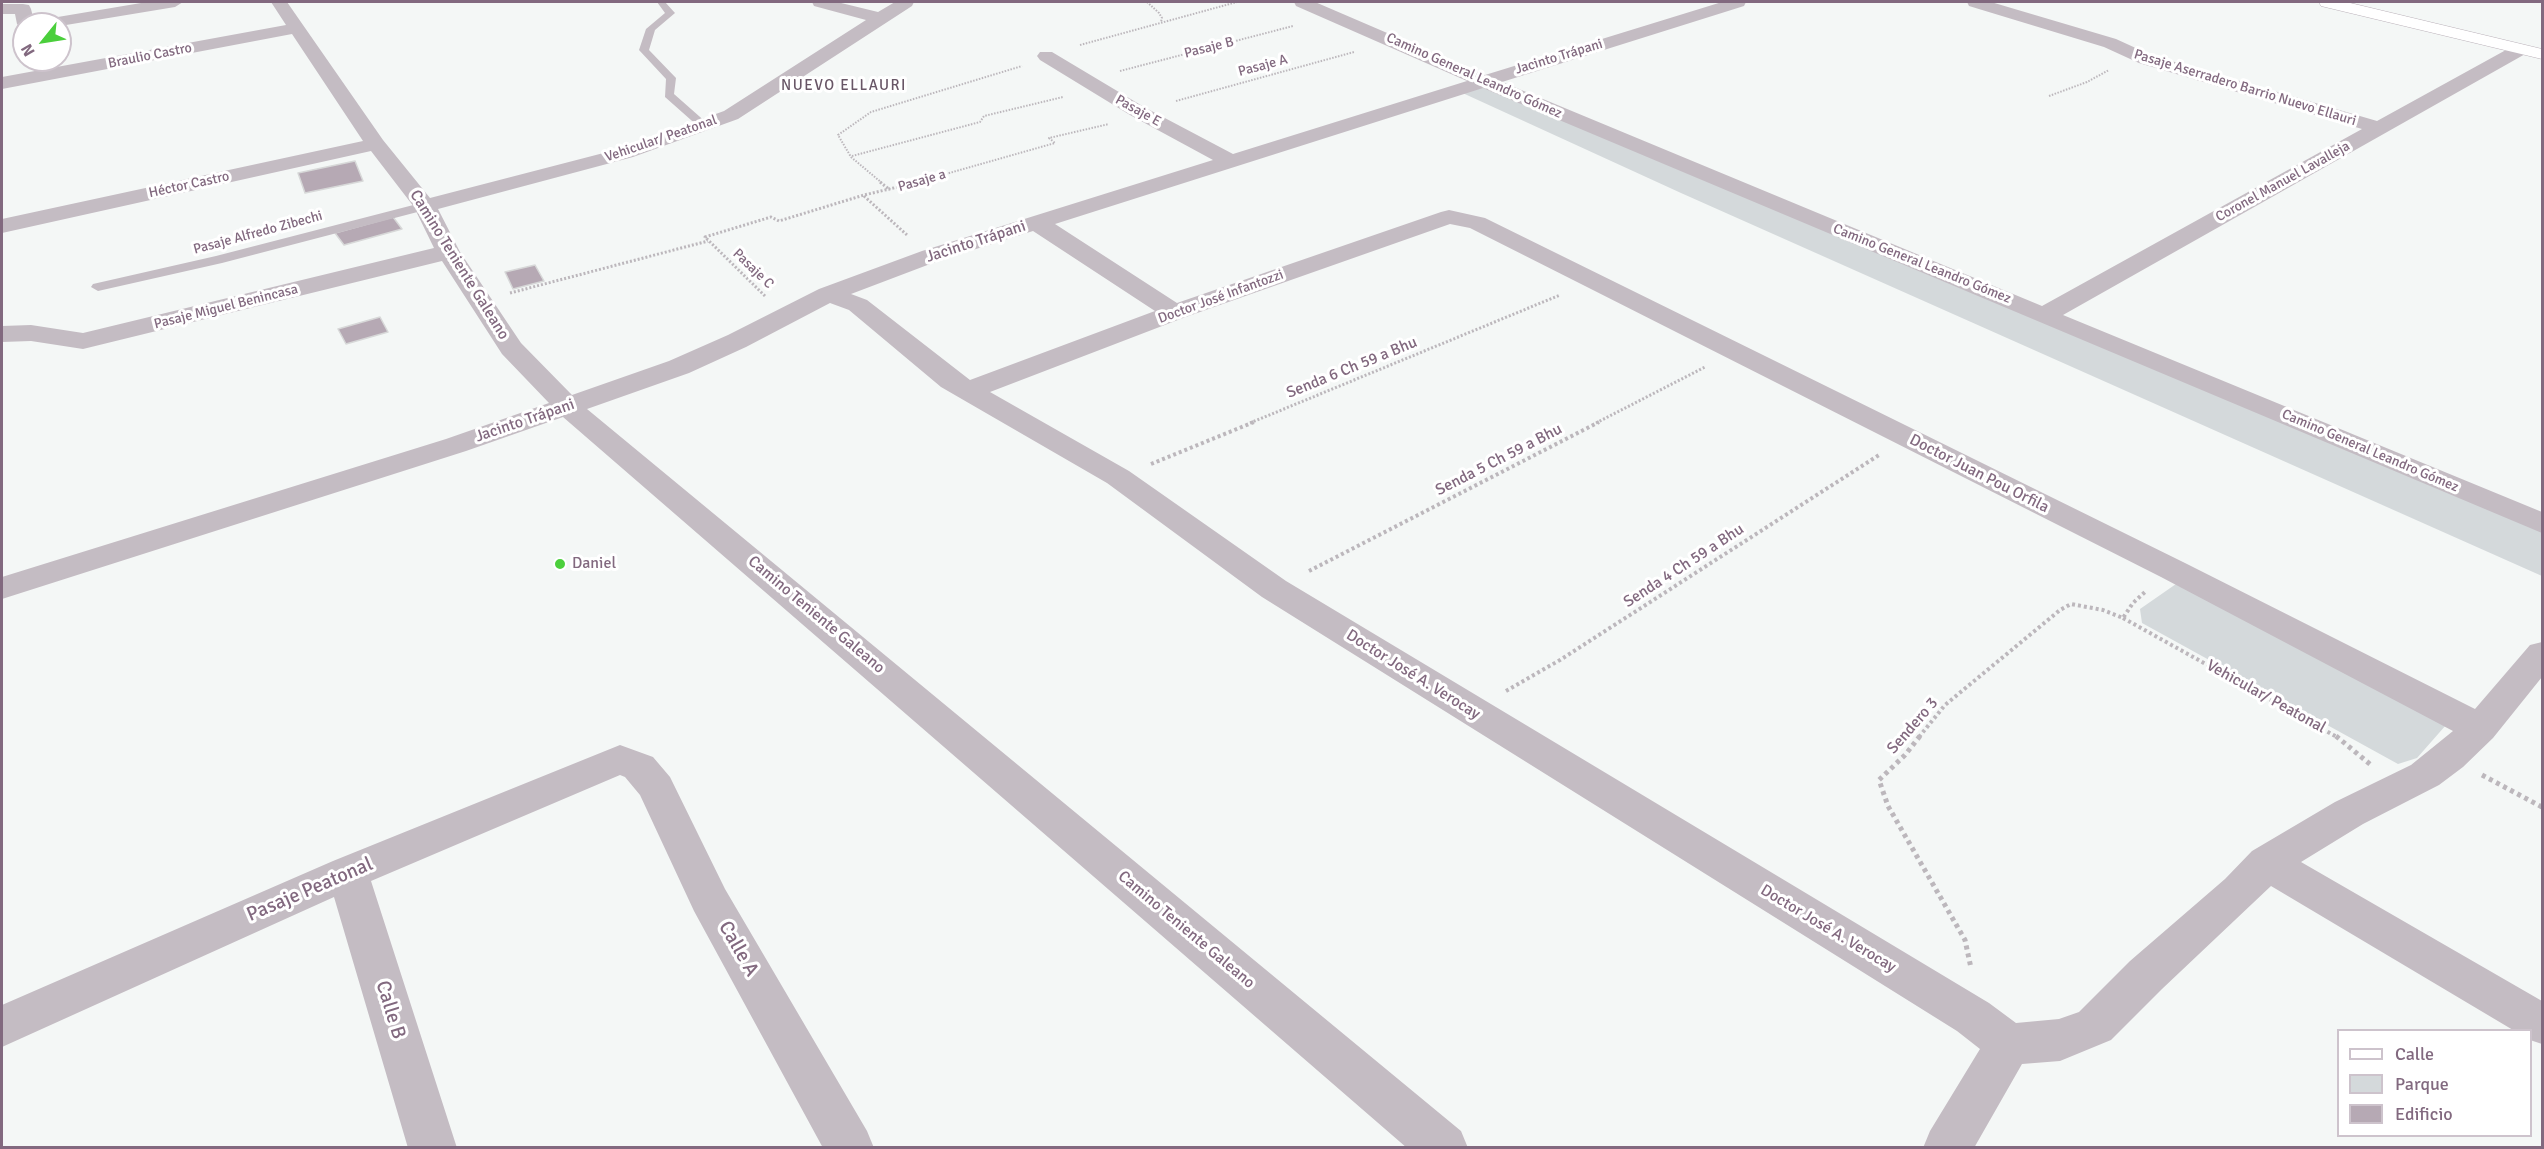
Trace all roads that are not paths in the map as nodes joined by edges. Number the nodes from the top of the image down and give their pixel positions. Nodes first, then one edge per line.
1 (175, 2) edge
2 (662, 2) edge
3 (820, 2) edge
4 (906, 2) edge
5 (1302, 2) edge
6 (1738, 2) edge
7 (1975, 2) edge
8 (2327, 2) edge
9 (2, 9) edge
10 (23, 12) edge
11 (289, 15) edge
12 (879, 18) junction
13 (72, 19) edge
14 (2532, 52) edge
15 (1046, 56) dead end
16 (1027, 64) dead end
17 (1484, 81) junction
18 (2, 83) edge
19 (1082, 87) junction
20 (1132, 115) junction
21 (704, 126) junction
22 (2379, 128) junction
23 (376, 144) junction
24 (1232, 162) junction
25 (1208, 169) junction
26 (425, 206) junction
27 (1037, 222) junction
28 (1477, 223) joint
29 (2, 226) edge
30 (448, 252) junction
31 (98, 288) dead end
32 (828, 294) junction
33 (1174, 313) junction
34 (2044, 315) junction
35 (2, 334) edge
36 (967, 391) junction
37 (568, 407) junction
38 (2542, 523) edge
39 (2, 588) edge
40 (2542, 654) edge
41 (2480, 728) junction
42 (620, 759) joint
43 (2267, 863) junction
44 (348, 873) junction
45 (2542, 1024) edge
46 (2, 1027) edge
47 (2009, 1044) junction
48 (433, 1148) edge
49 (850, 1148) edge
50 (1444, 1148) edge
51 (1947, 1148) edge

1 - 13 street
2 - 21 lane
3 - 12 street
4 - 12 street, Vehicular/ Peatonal
5 - 17 street, Camino General Leandro Gómez
6 - 17 street, Jacinto Trápani
7 - 22 street, Pasaje Aserradero Barrio Nuevo Ellauri
8 - 14 street
9 - 10 street
11 - 18 street, Braulio Castro
11 - 23 street, Camino Teniente Galeano
12 - 21 street, Vehicular/ Peatonal
14 - 22 street, Coronel Manuel Lavalleja
15 - 19 street, Pasaje E
16 - 19 street, Pasaje E
17 - 24 street, Jacinto Trápani
17 - 34 street, Camino General Leandro Gómez
19 - 20 street, Pasaje E
20 - 24 street, Pasaje E
20 - 25 street, Pasaje E
21 - 26 street, Vehicular/ Peatonal
22 - 34 street, Coronel Manuel Lavalleja
23 - 26 street, Camino Teniente Galeano
23 - 29 street, Héctor Castro
24 - 25 street, Jacinto Trápani
25 - 27 street, Jacinto Trápani
26 - 30 street, Camino Teniente Galeano
26 - 31 lane, Pasaje Alfredo Zibechi
27 - 32 street, Jacinto Trápani
27 - 33 street, Jacinto Trápani
28 - 33 street, Doctor José Infantozzi
28 - 41 street, Doctor Juan Pou Orfila
30 - 35 street, Pasaje Miguel Benincasa
30 - 37 street, Camino Teniente Galeano
32 - 36 street, Doctor José A. Verocay
32 - 37 street, Jacinto Trápani
33 - 36 street, Doctor José Infantozzi
34 - 38 street, Camino General Leandro Gómez
36 - 47 street, Doctor José A. Verocay
37 - 39 street, Jacinto Trápani
37 - 50 street, Camino Teniente Galeano
40 - 41 street
41 - 43 street
42 - 44 street, Pasaje Peatonal
42 - 49 street, Calle A
43 - 45 street
43 - 47 street
44 - 46 street, Pasaje Peatonal
44 - 48 street, Calle B
47 - 51 street

